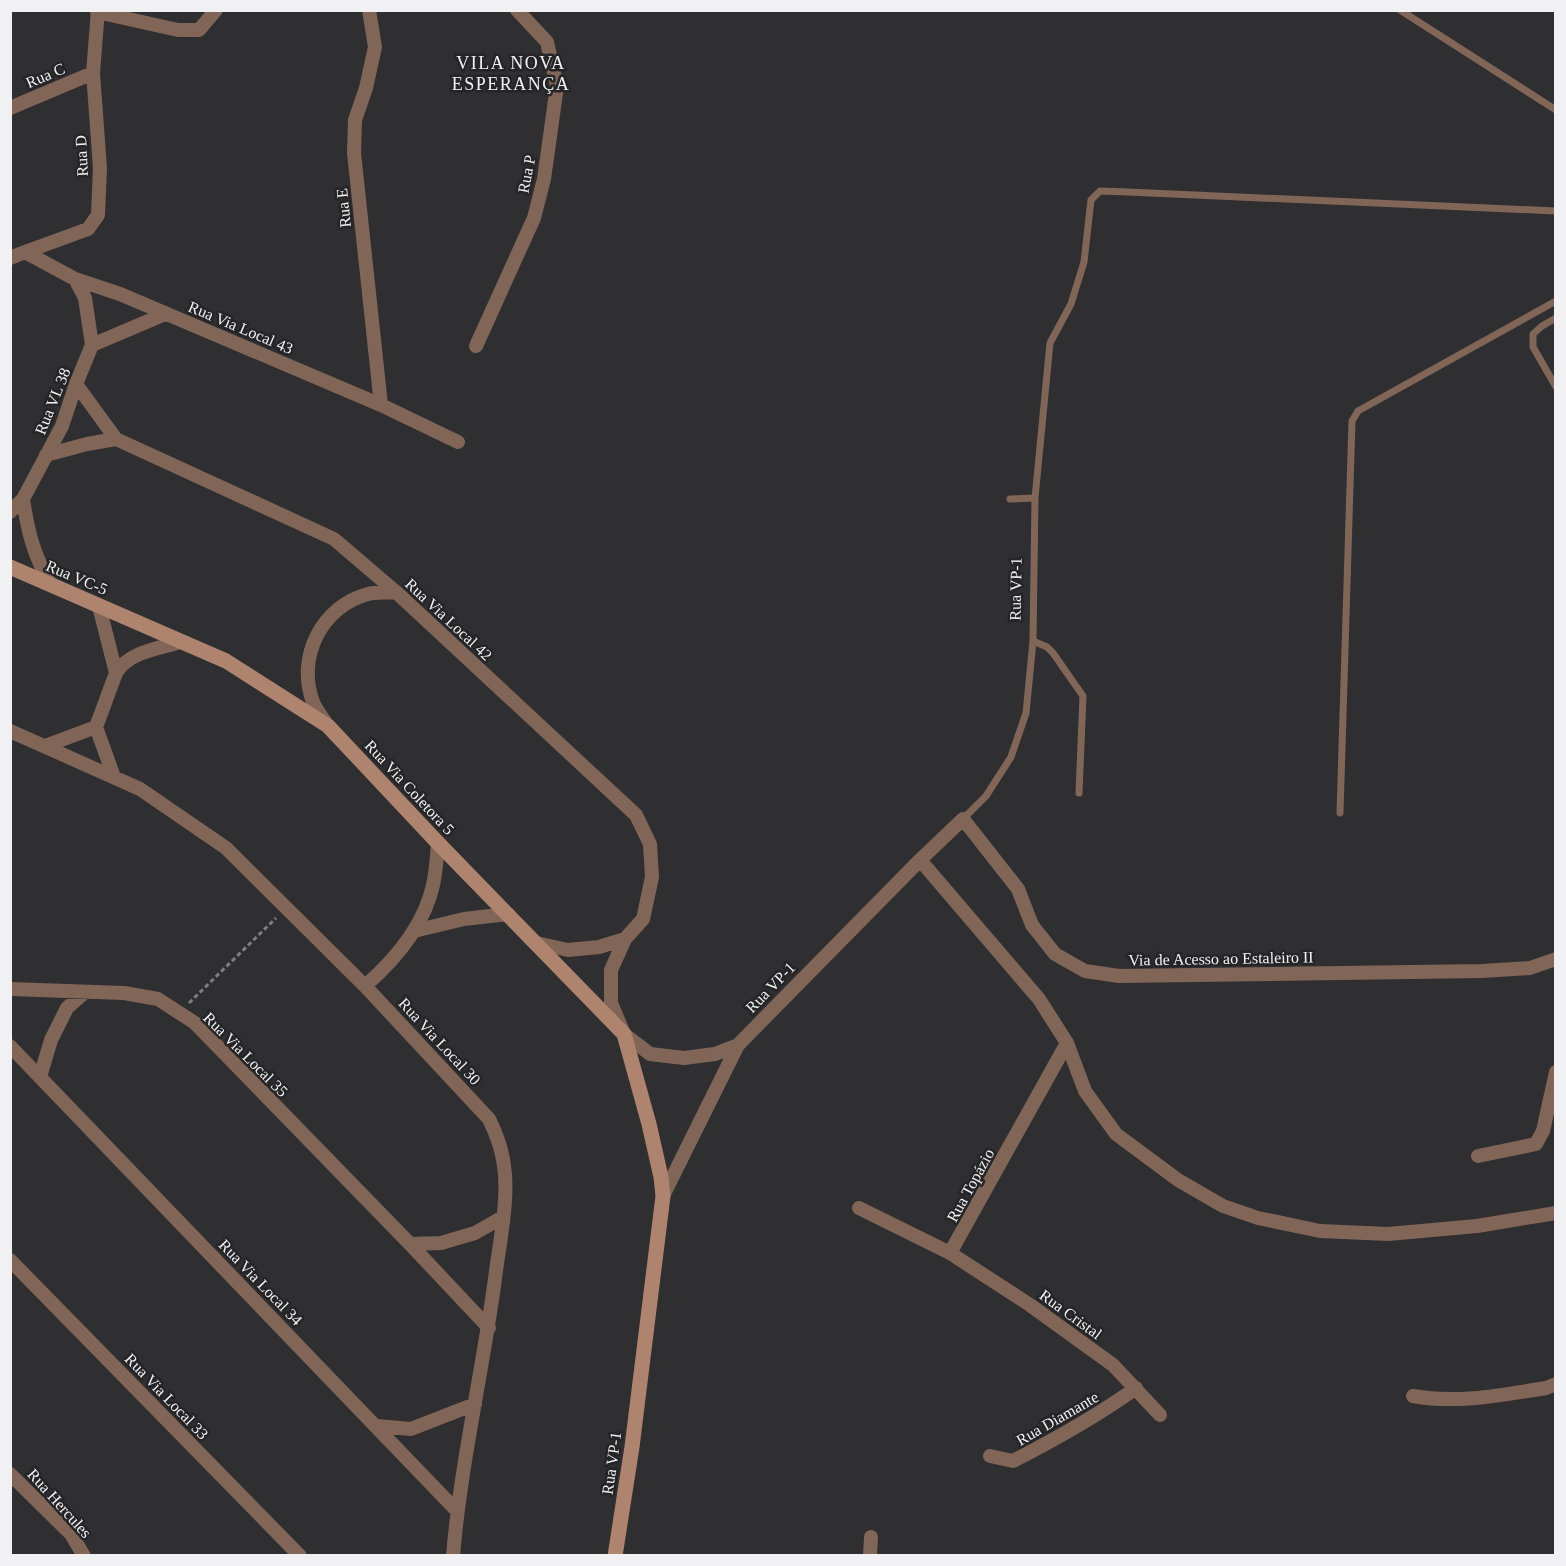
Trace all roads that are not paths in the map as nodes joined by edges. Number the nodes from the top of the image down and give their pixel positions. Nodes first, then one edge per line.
1 (216, 10) edge
2 (369, 10) edge
3 (517, 10) edge
4 (1400, 10) edge
5 (97, 11) edge
6 (93, 73) junction
7 (10, 108) edge
8 (1556, 111) edge
9 (1556, 212) edge
10 (25, 252) junction
11 (10, 258) edge
12 (75, 279) junction
13 (1556, 301) edge
14 (165, 314) junction
15 (1556, 318) edge
16 (92, 345) junction
17 (476, 346) dead end
18 (76, 384) junction
19 (1556, 387) edge
20 (381, 405) junction
21 (116, 439) junction
22 (458, 442) dead end
23 (46, 455) junction
24 (1035, 498) junction
25 (23, 499) junction
26 (1010, 499) dead end
27 (10, 512) edge
28 (10, 567) edge
29 (51, 585) junction
30 (396, 592) junction
31 (99, 606) junction
32 (130, 619) joint
33 (1033, 641) junction
34 (181, 642) junction
35 (116, 673) junction
36 (328, 726) junction
37 (96, 727) junction
38 (10, 731) edge
39 (45, 746) junction
40 (114, 777) junction
41 (1079, 793) dead end
42 (1340, 813) dead end
43 (963, 819) junction
44 (438, 843) junction
45 (920, 860) junction
46 (508, 914) junction
47 (414, 931) junction
48 (625, 939) junction
49 (536, 944) junction
50 (1556, 959) edge
51 (365, 986) junction
52 (10, 989) edge
53 (85, 992) junction
54 (624, 1034) junction
55 (1067, 1043) junction
56 (738, 1045) junction
57 (10, 1046) edge
58 (1556, 1072) edge
59 (40, 1077) junction
60 (1478, 1156) dead end
61 (663, 1196) junction
62 (859, 1209) dead end
63 (1556, 1213) edge
64 (503, 1217) junction
65 (410, 1244) junction
66 (950, 1253) junction
67 (10, 1260) edge
68 (489, 1328) junction
69 (1556, 1384) edge
70 (1136, 1388) junction
71 (1413, 1396) dead end
72 (475, 1404) junction
73 (1160, 1415) dead end
74 (377, 1426) junction
75 (990, 1456) dead end
76 (10, 1474) edge
77 (457, 1511) junction
78 (871, 1537) dead end
79 (84, 1556) edge
80 (300, 1556) edge
81 (453, 1556) edge
82 (615, 1556) edge
83 (870, 1556) edge

1 - 5 street
2 - 20 street, Rua E
3 - 17 street, Rua P
4 - 8 lane
5 - 6 street, Rua D
6 - 7 street, Rua C
6 - 10 street, Rua D
9 - 24 lane, Rua VP-1
10 - 11 street
10 - 12 street, Rua Via Local 43
12 - 14 street, Rua Via Local 43
12 - 16 street
13 - 42 lane
14 - 16 street
14 - 20 street, Rua Via Local 43
15 - 19 lane
16 - 18 street, Rua VL 38
18 - 21 street, Rua Via Local 42
18 - 23 street, Rua VL 38
20 - 22 street, Rua Via Local 43
21 - 23 street
21 - 30 street, Rua Via Local 42
23 - 25 street, Rua VL 38
24 - 26 lane
24 - 33 lane, Rua VP-1
25 - 27 street, Rua VL 38
25 - 29 street
28 - 29 street, Rua VC-5
29 - 31 street, Rua VC-5
30 - 36 street
30 - 48 street, Rua Via Local 42
31 - 32 street, Rua VC-5
31 - 35 street
32 - 34 street, Rua Via Coletora 5
33 - 41 lane
33 - 43 lane, Rua VP-1
34 - 35 street
34 - 36 street, Rua Via Coletora 5
35 - 37 street
36 - 44 street, Rua Via Coletora 5
37 - 39 street
37 - 40 street
38 - 39 street, Rua Via Local 30
39 - 40 street, Rua Via Local 30
40 - 51 street, Rua Via Local 30
43 - 45 street, Rua VP-1
43 - 50 street, Via de Acesso ao Estaleiro II
44 - 46 street, Rua Via Coletora 5
44 - 47 street
45 - 55 street
45 - 56 street, Rua VP-1
46 - 47 street
46 - 49 street, Rua Via Coletora 5
47 - 51 street
48 - 49 street
48 - 54 street
49 - 54 street, Rua Via Coletora 5
51 - 64 street, Rua Via Local 30
52 - 53 street, Rua Via Local 35
53 - 59 street
53 - 65 street, Rua Via Local 35
54 - 56 street, Rua Via Coletora 5
54 - 61 street, Rua Via Coletora 5
55 - 63 street
55 - 66 street, Rua Topázio
56 - 61 street, Rua VP-1
57 - 59 street, Rua Via Local 34
58 - 60 street
59 - 74 street, Rua Via Local 34
61 - 82 street, Rua VP-1
62 - 66 street
64 - 65 street
64 - 68 street, Rua Via Local 30
65 - 68 street, Rua Via Local 35
66 - 70 street, Rua Cristal
67 - 80 street, Rua Via Local 33
68 - 72 street, Rua Via Local 30
69 - 71 street
70 - 73 street, Rua Cristal
70 - 75 street, Rua Diamante
72 - 74 street
72 - 77 street, Rua Via Local 30
74 - 77 street, Rua Via Local 34
76 - 79 street, Rua Hercules
77 - 81 street, Rua Via Local 30
78 - 83 street

